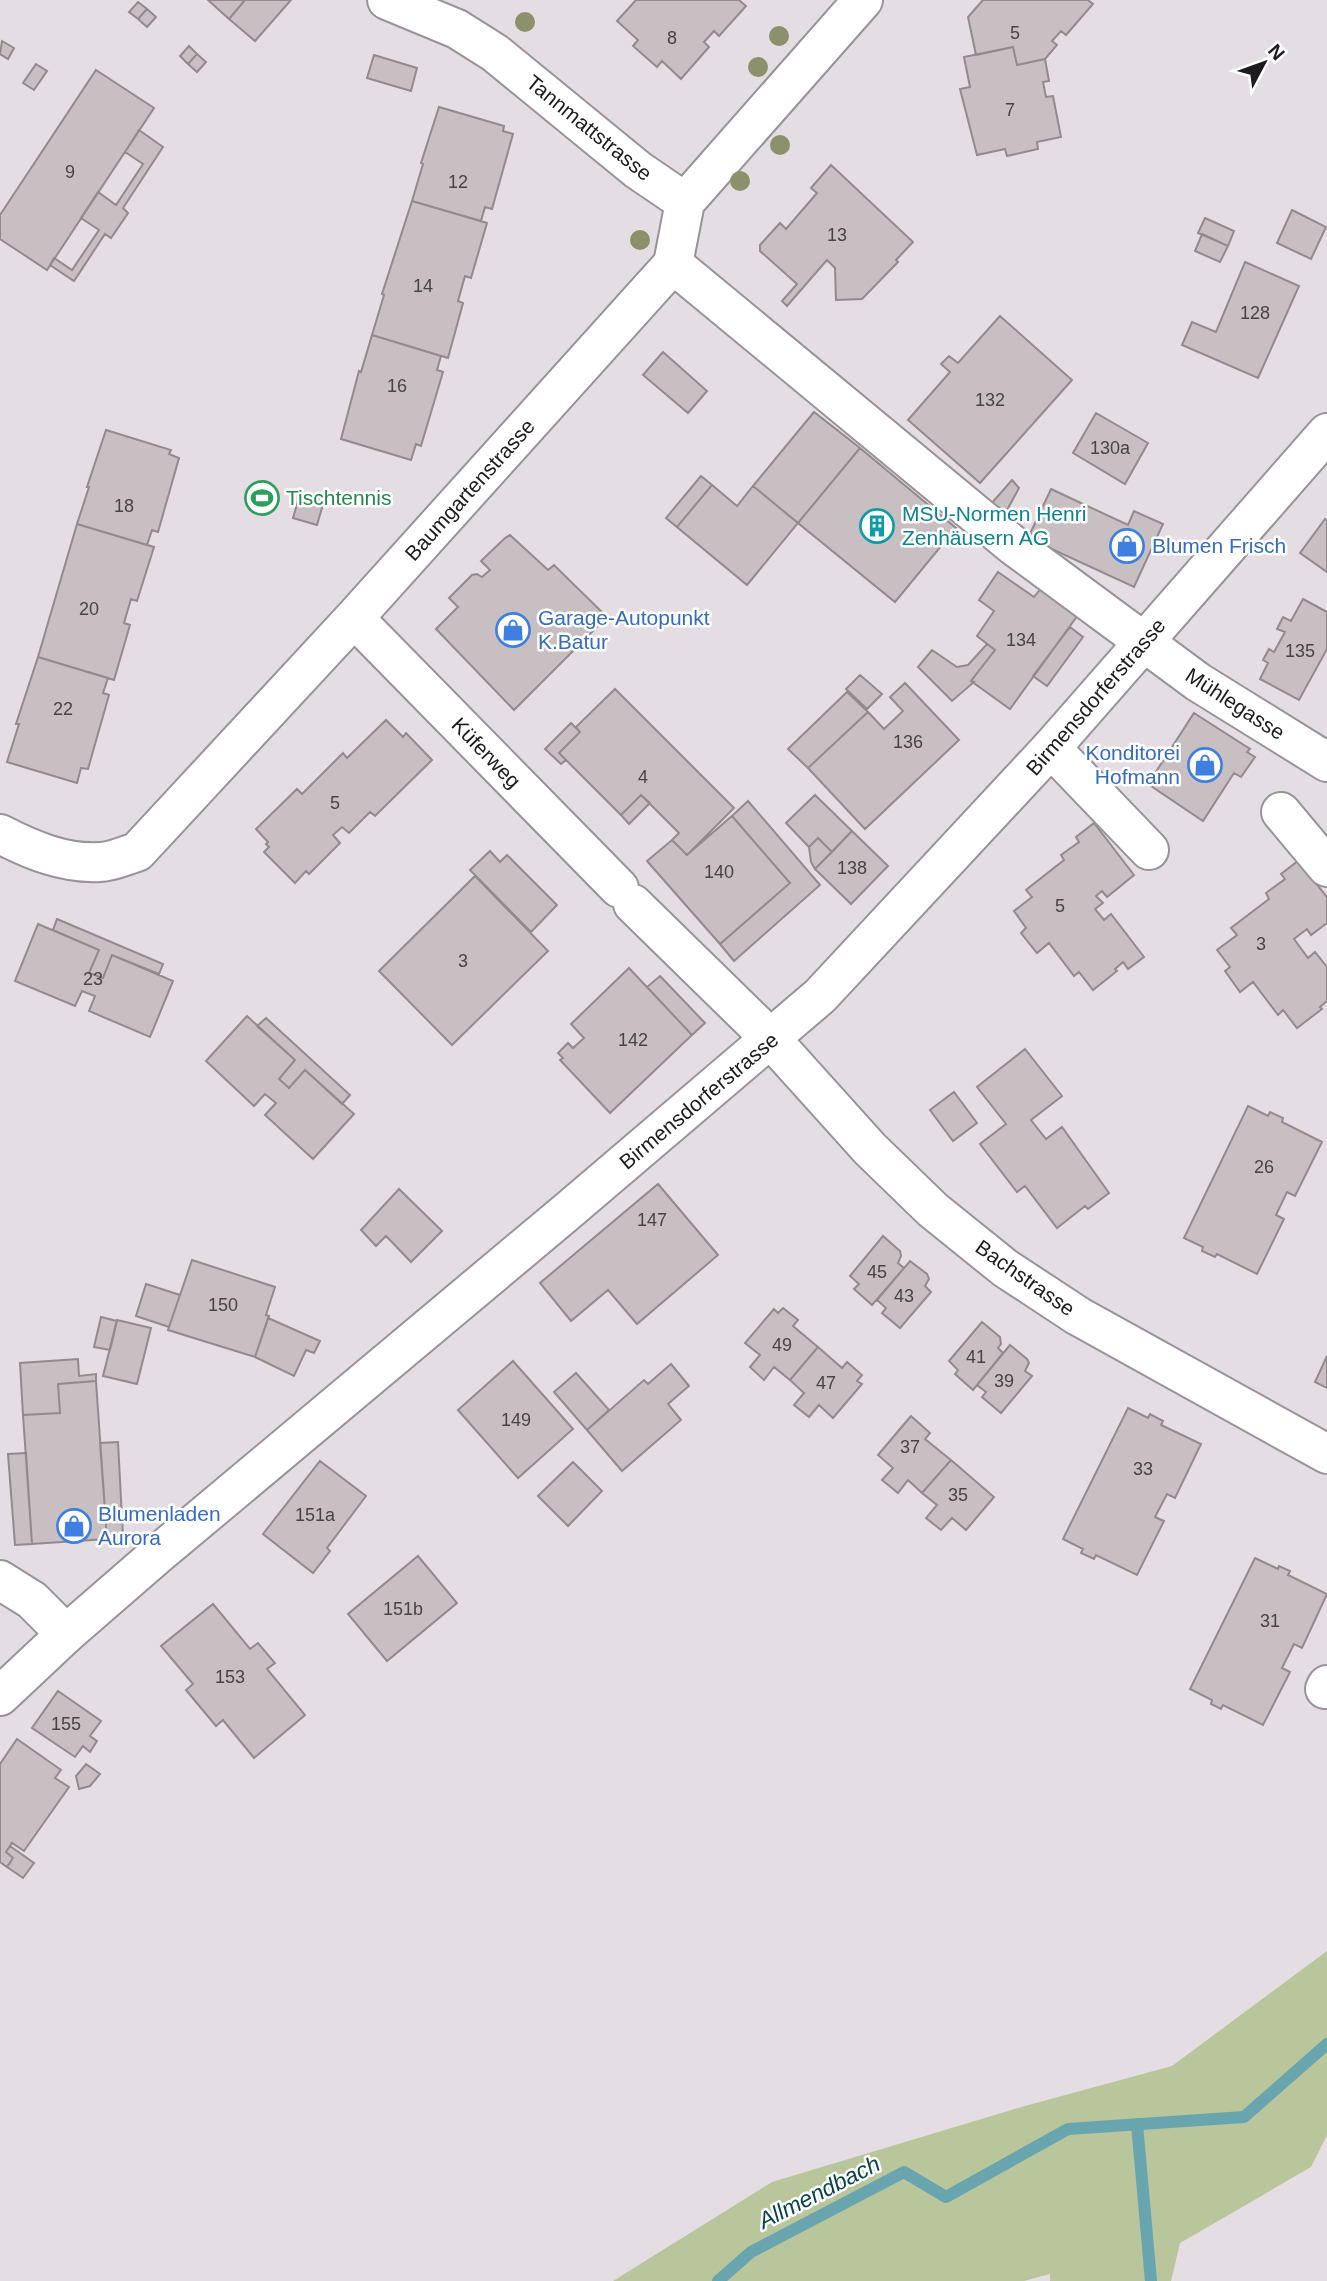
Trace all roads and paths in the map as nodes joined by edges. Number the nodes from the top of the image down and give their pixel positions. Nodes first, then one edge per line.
1 (387, 0) edge
2 (465, 0) edge
3 (863, 0) edge
4 (495, 52) junction
5 (685, 202) junction
6 (673, 264) junction
7 (1327, 433) edge
8 (354, 618) junction
9 (1144, 642) junction
10 (1051, 748) junction
11 (1327, 762) edge
12 (1281, 812) dead end
13 (0, 834) edge
14 (1149, 850) dead end
15 (1327, 867) edge
16 (771, 1039) junction
17 (1327, 1454) edge
18 (0, 1580) edge
19 (0, 1611) edge
20 (66, 1634) junction
21 (0, 1696) edge

1 - 4 street, Tannmattstrasse
2 - 4 street, Tannmattstrasse
3 - 5 street
4 - 5 street, Tannmattstrasse
5 - 6 street
6 - 8 street, Baumgartenstrasse
6 - 9 street, Mühlegasse
7 - 9 street, Birmensdorferstrasse
8 - 13 street, Baumgartenstrasse
8 - 16 street, Küferweg
9 - 10 street, Birmensdorferstrasse
9 - 11 street, Mühlegasse
10 - 14 street
10 - 16 street, Birmensdorferstrasse
12 - 15 street
16 - 17 street, Bachstrasse
16 - 20 street, Birmensdorferstrasse
18 - 20 street
19 - 20 street
20 - 21 street, Birmensdorferstrasse

